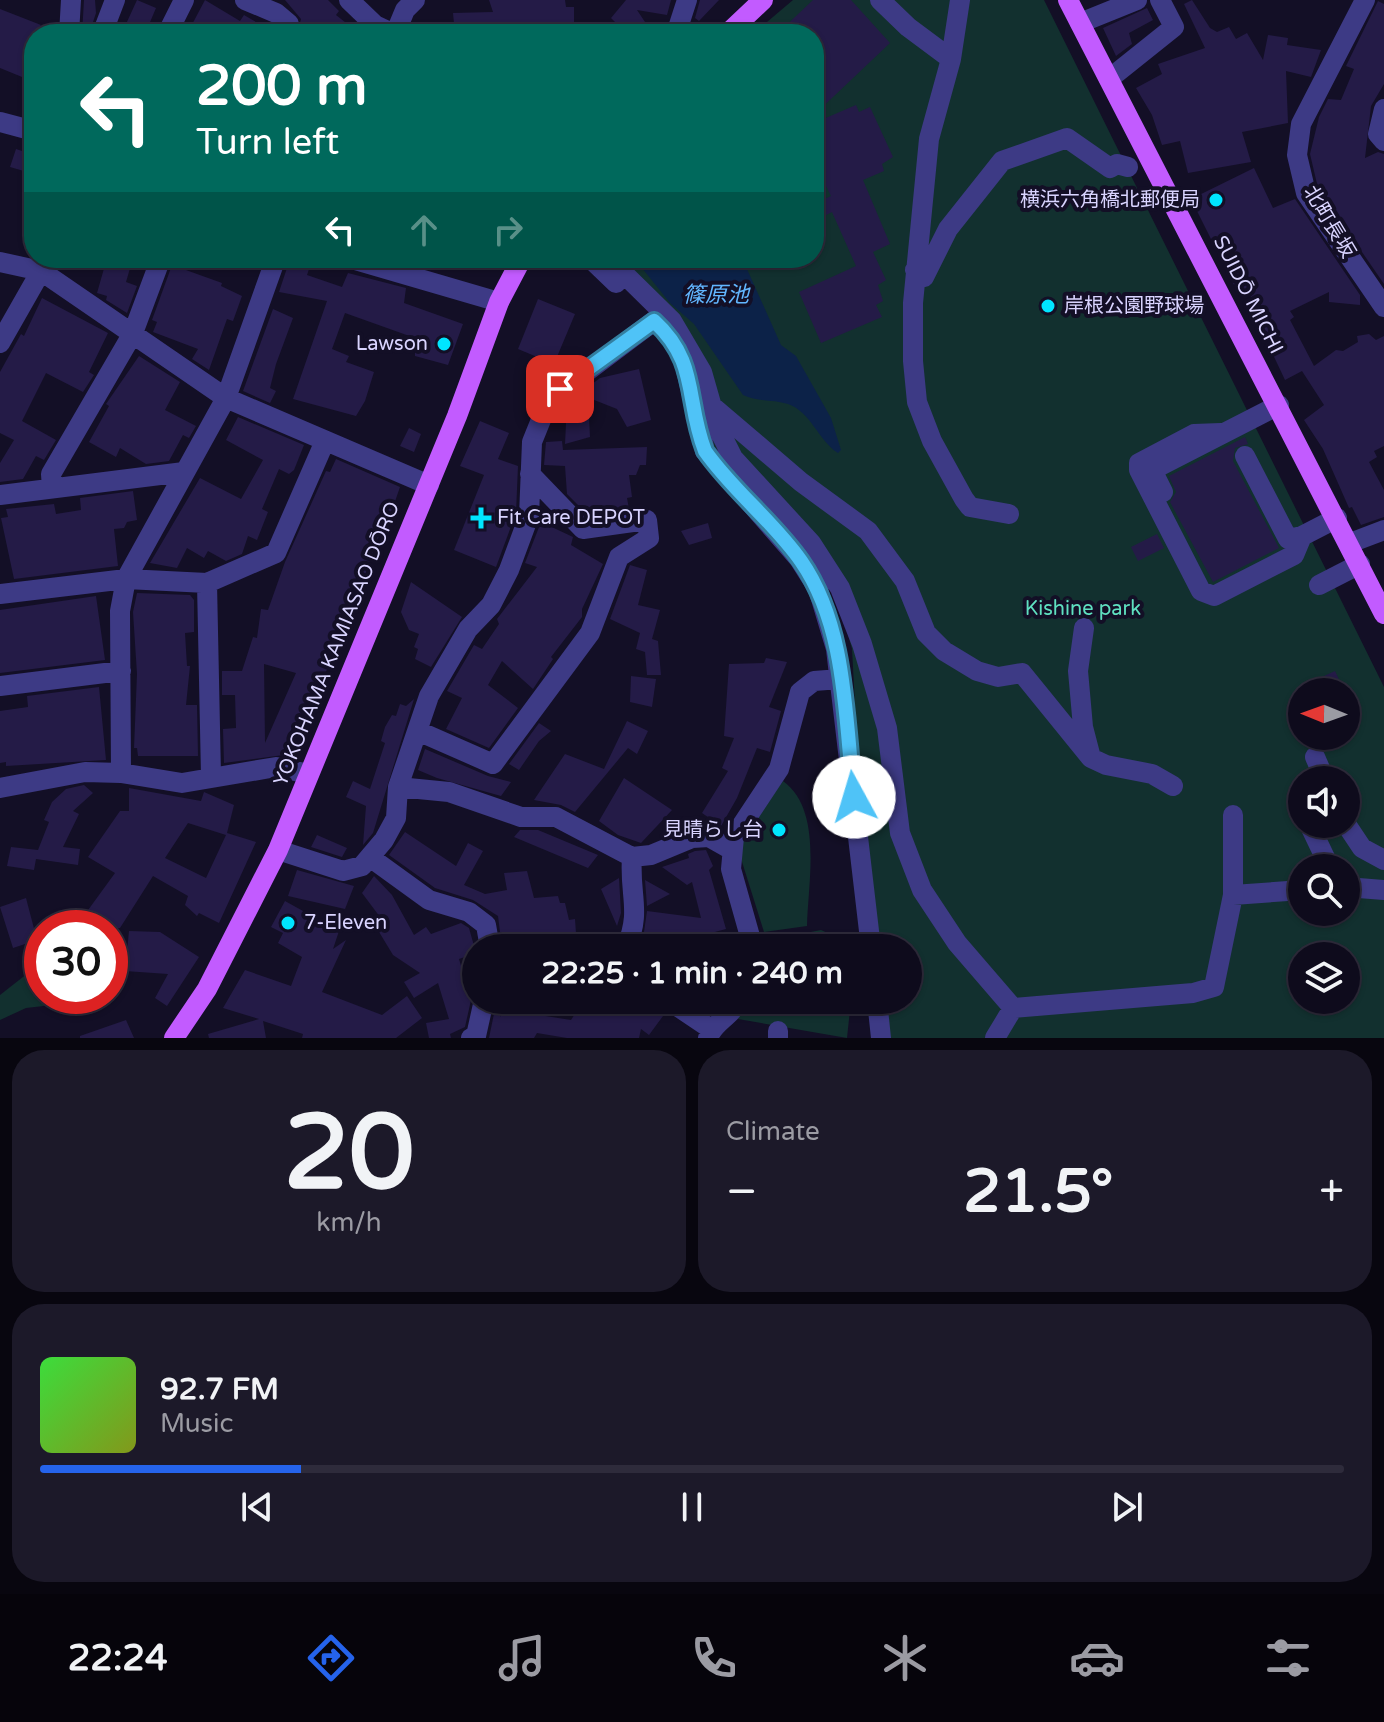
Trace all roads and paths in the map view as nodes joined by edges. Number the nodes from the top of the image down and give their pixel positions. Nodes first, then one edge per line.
1 (71, 0) edge
2 (115, 0) edge
3 (184, 0) edge
4 (245, 0) edge
5 (349, 0) edge
6 (415, 0) edge
7 (687, 0) edge
8 (763, 0) edge
9 (880, 0) edge
10 (960, 0) edge
11 (1068, 0) edge
12 (1137, 0) edge
13 (1160, 0) edge
14 (1365, 0) edge
15 (1080, 23) junction
16 (70, 24) edge
17 (106, 24) edge
18 (172, 24) edge
19 (289, 24) dead end
20 (374, 24) edge
21 (399, 24) edge
22 (679, 24) edge
23 (738, 24) edge
24 (951, 59) junction
25 (1109, 79) junction
26 (1384, 109) edge
27 (0, 122) edge
28 (24, 126) edge
29 (1384, 141) edge
30 (1128, 167) dead end
31 (0, 262) edge
32 (24, 264) edge
33 (41, 268) edge
34 (47, 268) edge
35 (157, 268) edge
36 (272, 268) edge
37 (382, 268) edge
38 (517, 268) edge
39 (600, 268) edge
40 (618, 268) edge
41 (915, 270) junction
42 (499, 302) junction
43 (1384, 307) edge
44 (654, 321) junction
45 (133, 333) junction
46 (0, 343) edge
47 (226, 398) junction
48 (1279, 405) junction
49 (712, 406) junction
50 (1221, 433) junction
51 (325, 441) junction
52 (1245, 456) dead end
53 (184, 472) junction
54 (530, 474) junction
55 (429, 485) junction
56 (52, 488) junction
57 (0, 495) edge
58 (1009, 514) dead end
59 (1337, 518) junction
60 (1384, 530) edge
61 (1295, 537) junction
62 (1350, 543) junction
63 (1360, 564) junction
64 (1203, 570) dead end
65 (126, 579) junction
66 (207, 583) junction
67 (1319, 585) dead end
68 (0, 594) edge
69 (1384, 614) edge
70 (1084, 628) dead end
71 (121, 671) junction
72 (840, 679) junction
73 (0, 686) edge
74 (418, 731) junction
75 (1315, 757) dead end
76 (1091, 758) junction
77 (1319, 766) edge
78 (121, 773) junction
79 (309, 774) junction
80 (211, 776) junction
81 (1173, 786) dead end
82 (398, 787) junction
83 (0, 788) edge
84 (895, 793) junction
85 (854, 797) junction
86 (1233, 815) dead end
87 (1355, 838) edge
88 (278, 850) junction
89 (732, 850) junction
90 (632, 857) junction
91 (371, 858) junction
92 (1384, 860) edge
93 (1360, 888) edge
94 (1384, 890) edge
95 (1288, 891) edge
96 (1233, 895) junction
97 (488, 934) edge
98 (631, 934) edge
99 (747, 934) edge
100 (869, 934) edge
101 (1013, 1008) junction
102 (481, 1014) edge
103 (685, 1014) edge
104 (730, 1014) edge
105 (878, 1014) edge
106 (710, 1034) edge
107 (179, 1036) edge
108 (475, 1037) edge
109 (881, 1038) edge
110 (995, 1038) edge

1 - 16 street
2 - 17 street
3 - 18 street
4 - 19 street
5 - 20 street
6 - 21 street
7 - 22 street
8 - 23 main road
9 - 24 street
10 - 24 street
11 - 15 main road, SUIDŌ MICHI
12 - 15 street
13 - 25 street
14 - 43 street, 北町長坂
15 - 25 main road, SUIDŌ MICHI
24 - 41 street
25 - 48 main road, SUIDŌ MICHI
26 - 29 street
27 - 28 street
30 - 41 street
31 - 32 street
33 - 46 street
34 - 45 street
35 - 45 street
36 - 47 street
37 - 42 street
38 - 42 main road, YOKOHAMA KAMIASAO DŌRO
39 - 44 street
40 - 49 street
41 - 58 street
42 - 55 main road, YOKOHAMA KAMIASAO DŌRO
44 - 54 street
44 - 72 street
45 - 47 street
45 - 56 street
47 - 51 street
47 - 53 street
48 - 50 street
48 - 59 main road, SUIDŌ MICHI
49 - 76 street
49 - 84 street
50 - 61 street
50 - 64 street
51 - 55 street
51 - 66 street
52 - 61 street
53 - 56 street
53 - 65 street
54 - 74 street
54 - 74 street
55 - 79 main road, YOKOHAMA KAMIASAO DŌRO
56 - 57 street
59 - 61 street
59 - 62 main road, SUIDŌ MICHI
60 - 62 street
62 - 63 main road, SUIDŌ MICHI
63 - 67 street
63 - 69 main road, SUIDŌ MICHI
65 - 66 street
65 - 68 street
65 - 71 street
66 - 80 street
70 - 76 street
71 - 73 street
71 - 78 street
72 - 85 street
72 - 89 street
74 - 82 street
75 - 77 street
76 - 81 street
78 - 80 street
78 - 83 street
79 - 80 street
79 - 88 main road, YOKOHAMA KAMIASAO DŌRO
82 - 90 street
82 - 91 street
84 - 85 street
84 - 101 street
85 - 100 street
86 - 96 street
87 - 92 street
88 - 91 street
88 - 107 main road, YOKOHAMA KAMIASAO DŌRO
89 - 90 street
89 - 99 street
90 - 98 street
91 - 97 street
93 - 94 street
95 - 96 street
96 - 101 street
101 - 110 street
102 - 108 street
103 - 106 street
104 - 106 street
105 - 109 street

